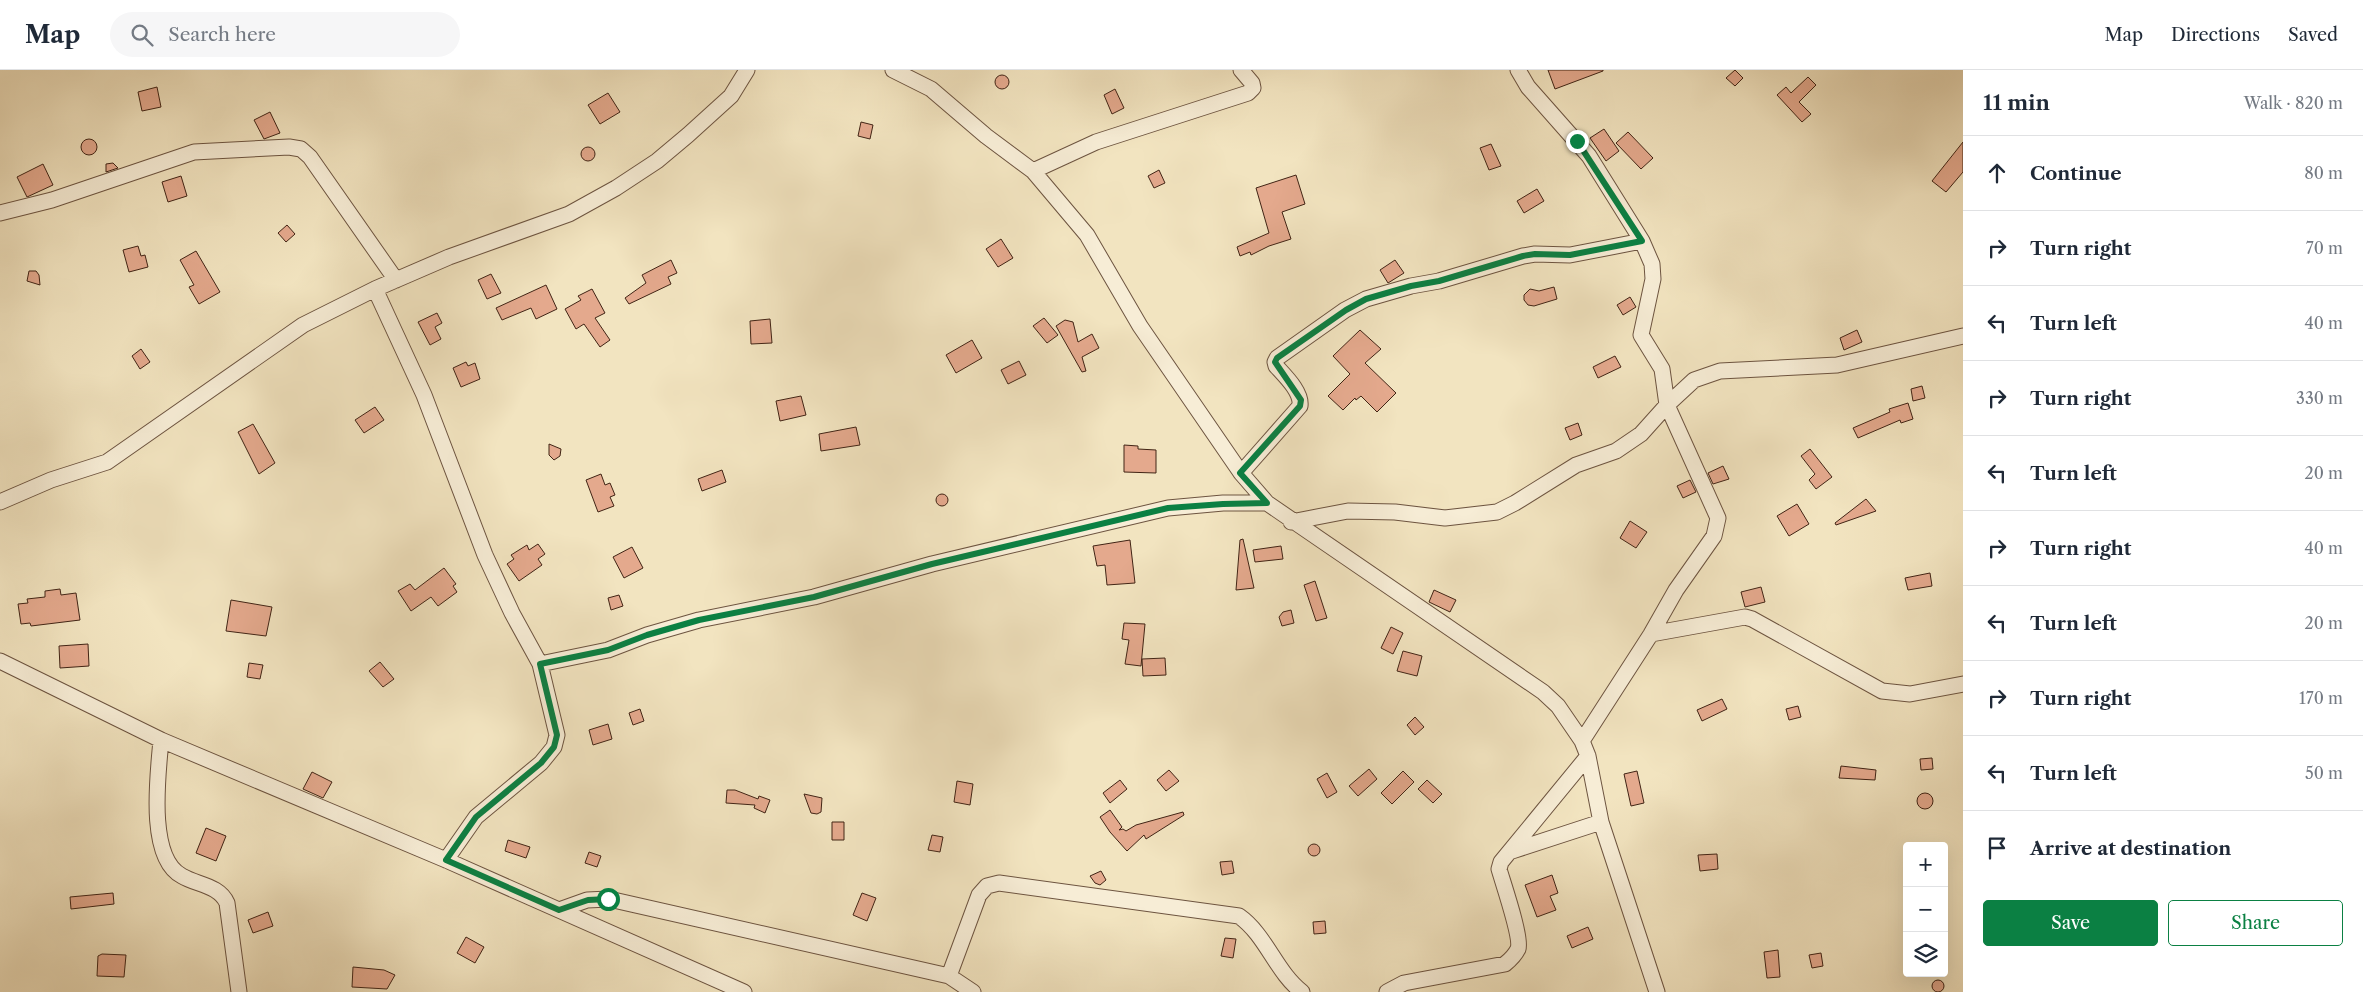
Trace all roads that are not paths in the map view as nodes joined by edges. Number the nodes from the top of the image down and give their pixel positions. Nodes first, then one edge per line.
1 (747, 70) edge
2 (893, 70) edge
3 (1241, 70) edge
4 (1518, 70) edge
5 (1033, 171) junction
6 (0, 213) edge
7 (1642, 241) junction
8 (396, 280) junction
9 (375, 289) junction
10 (1963, 336) edge
11 (1667, 404) junction
12 (1240, 473) junction
13 (0, 502) edge
14 (1267, 503) junction
15 (1291, 522) junction
16 (1651, 634) junction
17 (0, 661) edge
18 (540, 664) junction
19 (1963, 684) edge
20 (161, 740) junction
21 (1582, 740) junction
22 (1588, 756) junction
23 (1601, 822) junction
24 (1512, 851) junction
25 (446, 860) junction
26 (559, 910) junction
27 (949, 976) junction
28 (712, 986) edge
29 (240, 992) edge
30 (744, 992) edge
31 (973, 992) edge
32 (1302, 992) edge
33 (1387, 992) edge
34 (1657, 992) edge

1 - 8 street
2 - 5 street
3 - 5 street
4 - 7 street
5 - 12 street
6 - 8 street
7 - 11 street
7 - 12 street
8 - 9 street
9 - 13 street
9 - 18 street
10 - 11 street
11 - 15 street
11 - 16 street
12 - 14 street
14 - 15 street
14 - 18 street
15 - 21 street
16 - 19 street
16 - 21 street
17 - 20 street
18 - 25 street
20 - 25 street
20 - 29 street
21 - 22 street
22 - 23 street
22 - 24 street
23 - 24 street
23 - 34 street
24 - 33 street
25 - 26 street
26 - 27 street
26 - 28 street
27 - 31 street
27 - 32 street
28 - 30 street

